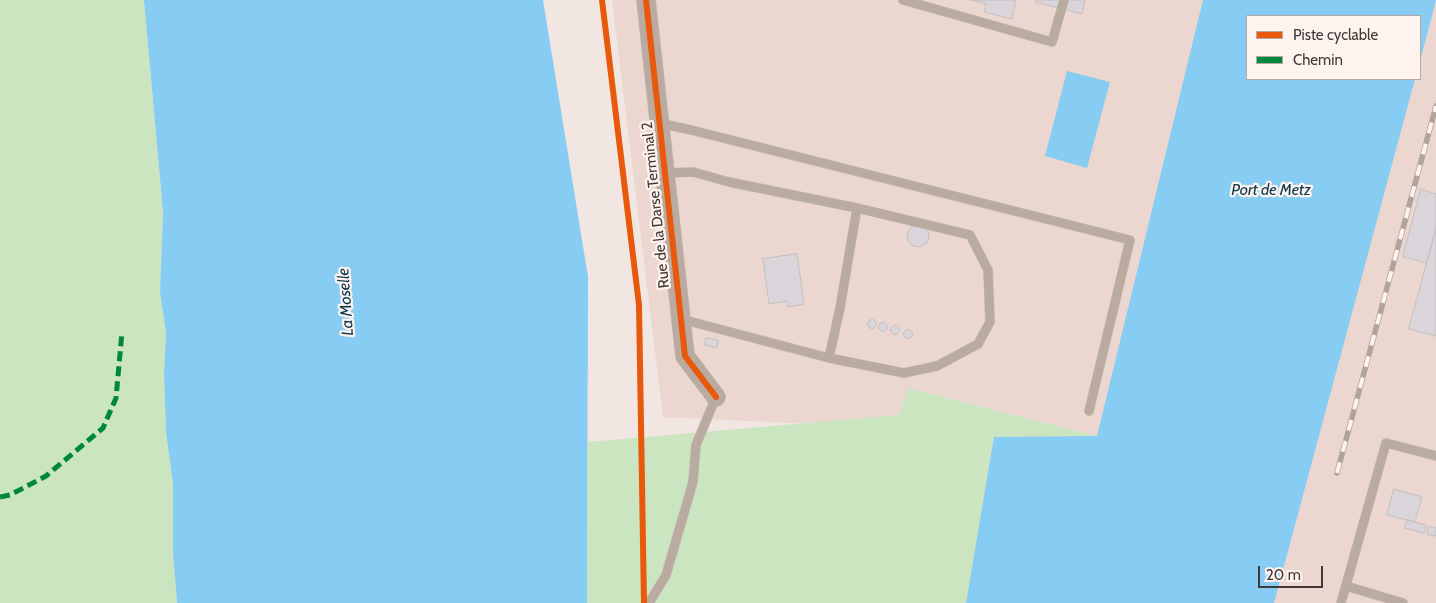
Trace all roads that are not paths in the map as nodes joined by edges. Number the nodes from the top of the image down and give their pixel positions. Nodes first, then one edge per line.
1 (646, 0) edge
2 (903, 0) edge
3 (1064, 0) edge
4 (659, 123) junction
5 (665, 173) junction
6 (857, 208) junction
7 (681, 318) junction
8 (829, 358) junction
9 (716, 397) joint
10 (1089, 411) dead end
11 (1436, 456) edge
12 (1346, 586) junction
13 (649, 603) edge
14 (1341, 603) edge
15 (1403, 603) edge

1 - 4 street, Rue de la Darse Terminal 2
2 - 3 lane
4 - 5 street, Rue de la Darse Terminal 2
4 - 10 lane
5 - 6 lane
5 - 7 street, Rue de la Darse Terminal 2
6 - 8 lane
6 - 8 lane
7 - 8 lane
7 - 9 street, Rue de la Darse Terminal 2
9 - 13 lane
11 - 12 lane
12 - 14 lane
12 - 15 lane

